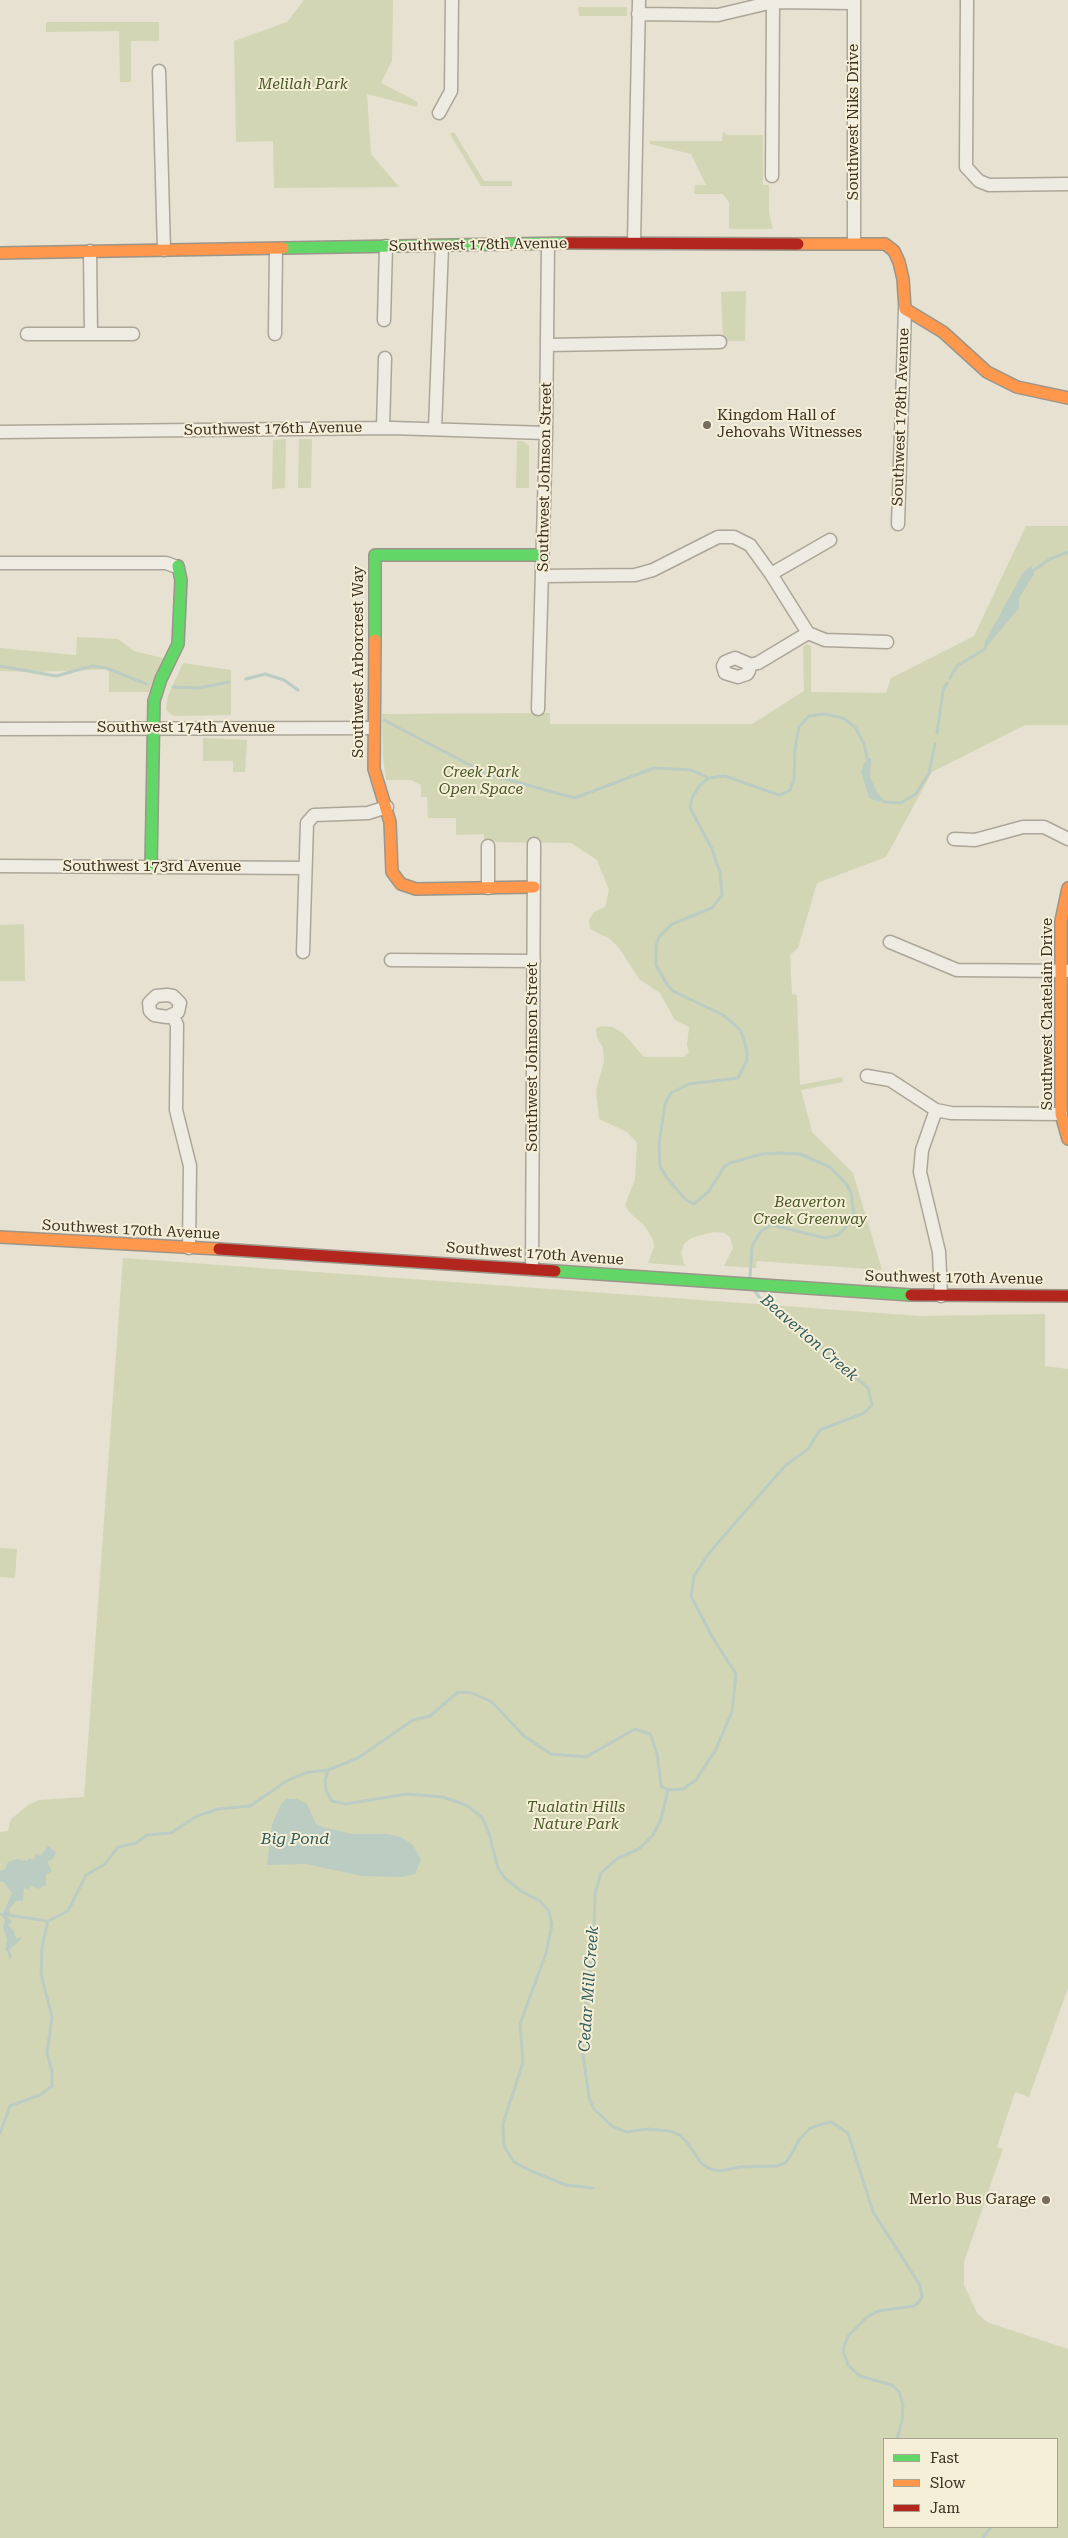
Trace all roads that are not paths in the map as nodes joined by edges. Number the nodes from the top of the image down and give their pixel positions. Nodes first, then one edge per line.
1 (452, 0) edge
2 (639, 0) edge
3 (967, 0) edge
4 (772, 2) junction
5 (854, 2) edge
6 (638, 14) junction
7 (159, 71) dead end
8 (439, 112) dead end
9 (772, 176) dead end
10 (1068, 184) edge
11 (634, 242) junction
12 (854, 243) junction
13 (548, 245) junction
14 (386, 246) junction
15 (442, 246) junction
16 (276, 249) junction
17 (164, 250) junction
18 (90, 251) junction
19 (0, 253) edge
20 (905, 309) junction
21 (384, 320) dead end
22 (27, 334) dead end
23 (91, 334) junction
24 (133, 334) dead end
25 (275, 334) dead end
26 (720, 342) dead end
27 (547, 345) junction
28 (384, 358) dead end
29 (1068, 398) edge
30 (383, 428) junction
31 (435, 429) junction
32 (0, 432) edge
33 (546, 432) junction
34 (898, 524) dead end
35 (830, 540) dead end
36 (543, 555) junction
37 (0, 563) edge
38 (177, 566) joint
39 (772, 574) junction
40 (543, 576) junction
41 (808, 633) junction
42 (887, 642) dead end
43 (749, 665) dead end
44 (538, 710) dead end
45 (153, 727) junction
46 (372, 728) junction
47 (0, 729) edge
48 (387, 807) junction
49 (954, 839) dead end
50 (1068, 839) edge
51 (534, 844) dead end
52 (488, 846) dead end
53 (0, 866) edge
54 (151, 867) junction
55 (304, 868) junction
56 (534, 887) junction
57 (488, 888) junction
58 (1068, 888) edge
59 (890, 942) dead end
60 (303, 952) dead end
61 (390, 960) dead end
62 (534, 961) junction
63 (1065, 971) edge
64 (173, 1016) dead end
65 (867, 1076) dead end
66 (936, 1110) junction
67 (1062, 1114) junction
68 (1068, 1139) edge
69 (0, 1237) edge
70 (189, 1248) junction
71 (532, 1269) junction
72 (941, 1296) junction
73 (1068, 1296) edge

1 - 8 street
2 - 6 street
3 - 10 street
4 - 5 street
4 - 6 street
4 - 9 street
5 - 12 street, Southwest Niks Drive
6 - 11 street
7 - 17 street
11 - 12 street, Southwest 178th Avenue
11 - 13 street, Southwest 178th Avenue
12 - 20 street, Southwest 178th Avenue
13 - 15 street, Southwest 178th Avenue
13 - 27 street, Southwest Johnson Street
14 - 15 street, Southwest 178th Avenue
14 - 16 street, Southwest 178th Avenue
14 - 21 street
15 - 31 street
16 - 17 street, Southwest 178th Avenue
16 - 25 street
17 - 18 street, Southwest 178th Avenue
18 - 19 street, Southwest 178th Avenue
18 - 23 street
20 - 29 street, Southwest 178th Avenue
20 - 34 street, Southwest 178th Avenue
22 - 23 street
23 - 24 street
26 - 27 street
27 - 33 street, Southwest Johnson Street
28 - 30 street
30 - 31 street, Southwest 176th Avenue
30 - 32 street, Southwest 176th Avenue
31 - 33 street, Southwest 176th Avenue
33 - 36 street, Southwest Johnson Street
35 - 39 street
36 - 40 street, Southwest Johnson Street
36 - 46 street, Southwest Arborcrest Way
37 - 38 street
38 - 45 street
39 - 40 street
39 - 41 street
40 - 44 street, Southwest Johnson Street
41 - 42 street
41 - 43 street
45 - 46 street, Southwest 174th Avenue
45 - 47 street, Southwest 174th Avenue
45 - 54 street
46 - 48 street, Southwest Arborcrest Way
48 - 55 street
48 - 57 street, Southwest Arborcrest Way
49 - 50 street
51 - 56 street, Southwest Johnson Street
52 - 57 street
53 - 54 street, Southwest 173rd Avenue
54 - 55 street, Southwest 173rd Avenue
55 - 60 street
56 - 57 street
56 - 62 street, Southwest Johnson Street
58 - 63 street, Southwest Chatelain Drive
59 - 63 street
61 - 62 street
62 - 71 street, Southwest Johnson Street
63 - 67 street, Southwest Chatelain Drive
64 - 70 street
65 - 66 street
66 - 67 street
66 - 72 street
67 - 68 street, Southwest Chatelain Drive
69 - 70 street, Southwest 170th Avenue
70 - 71 street, Southwest 170th Avenue
71 - 72 street, Southwest 170th Avenue
72 - 73 street, Southwest 170th Avenue

